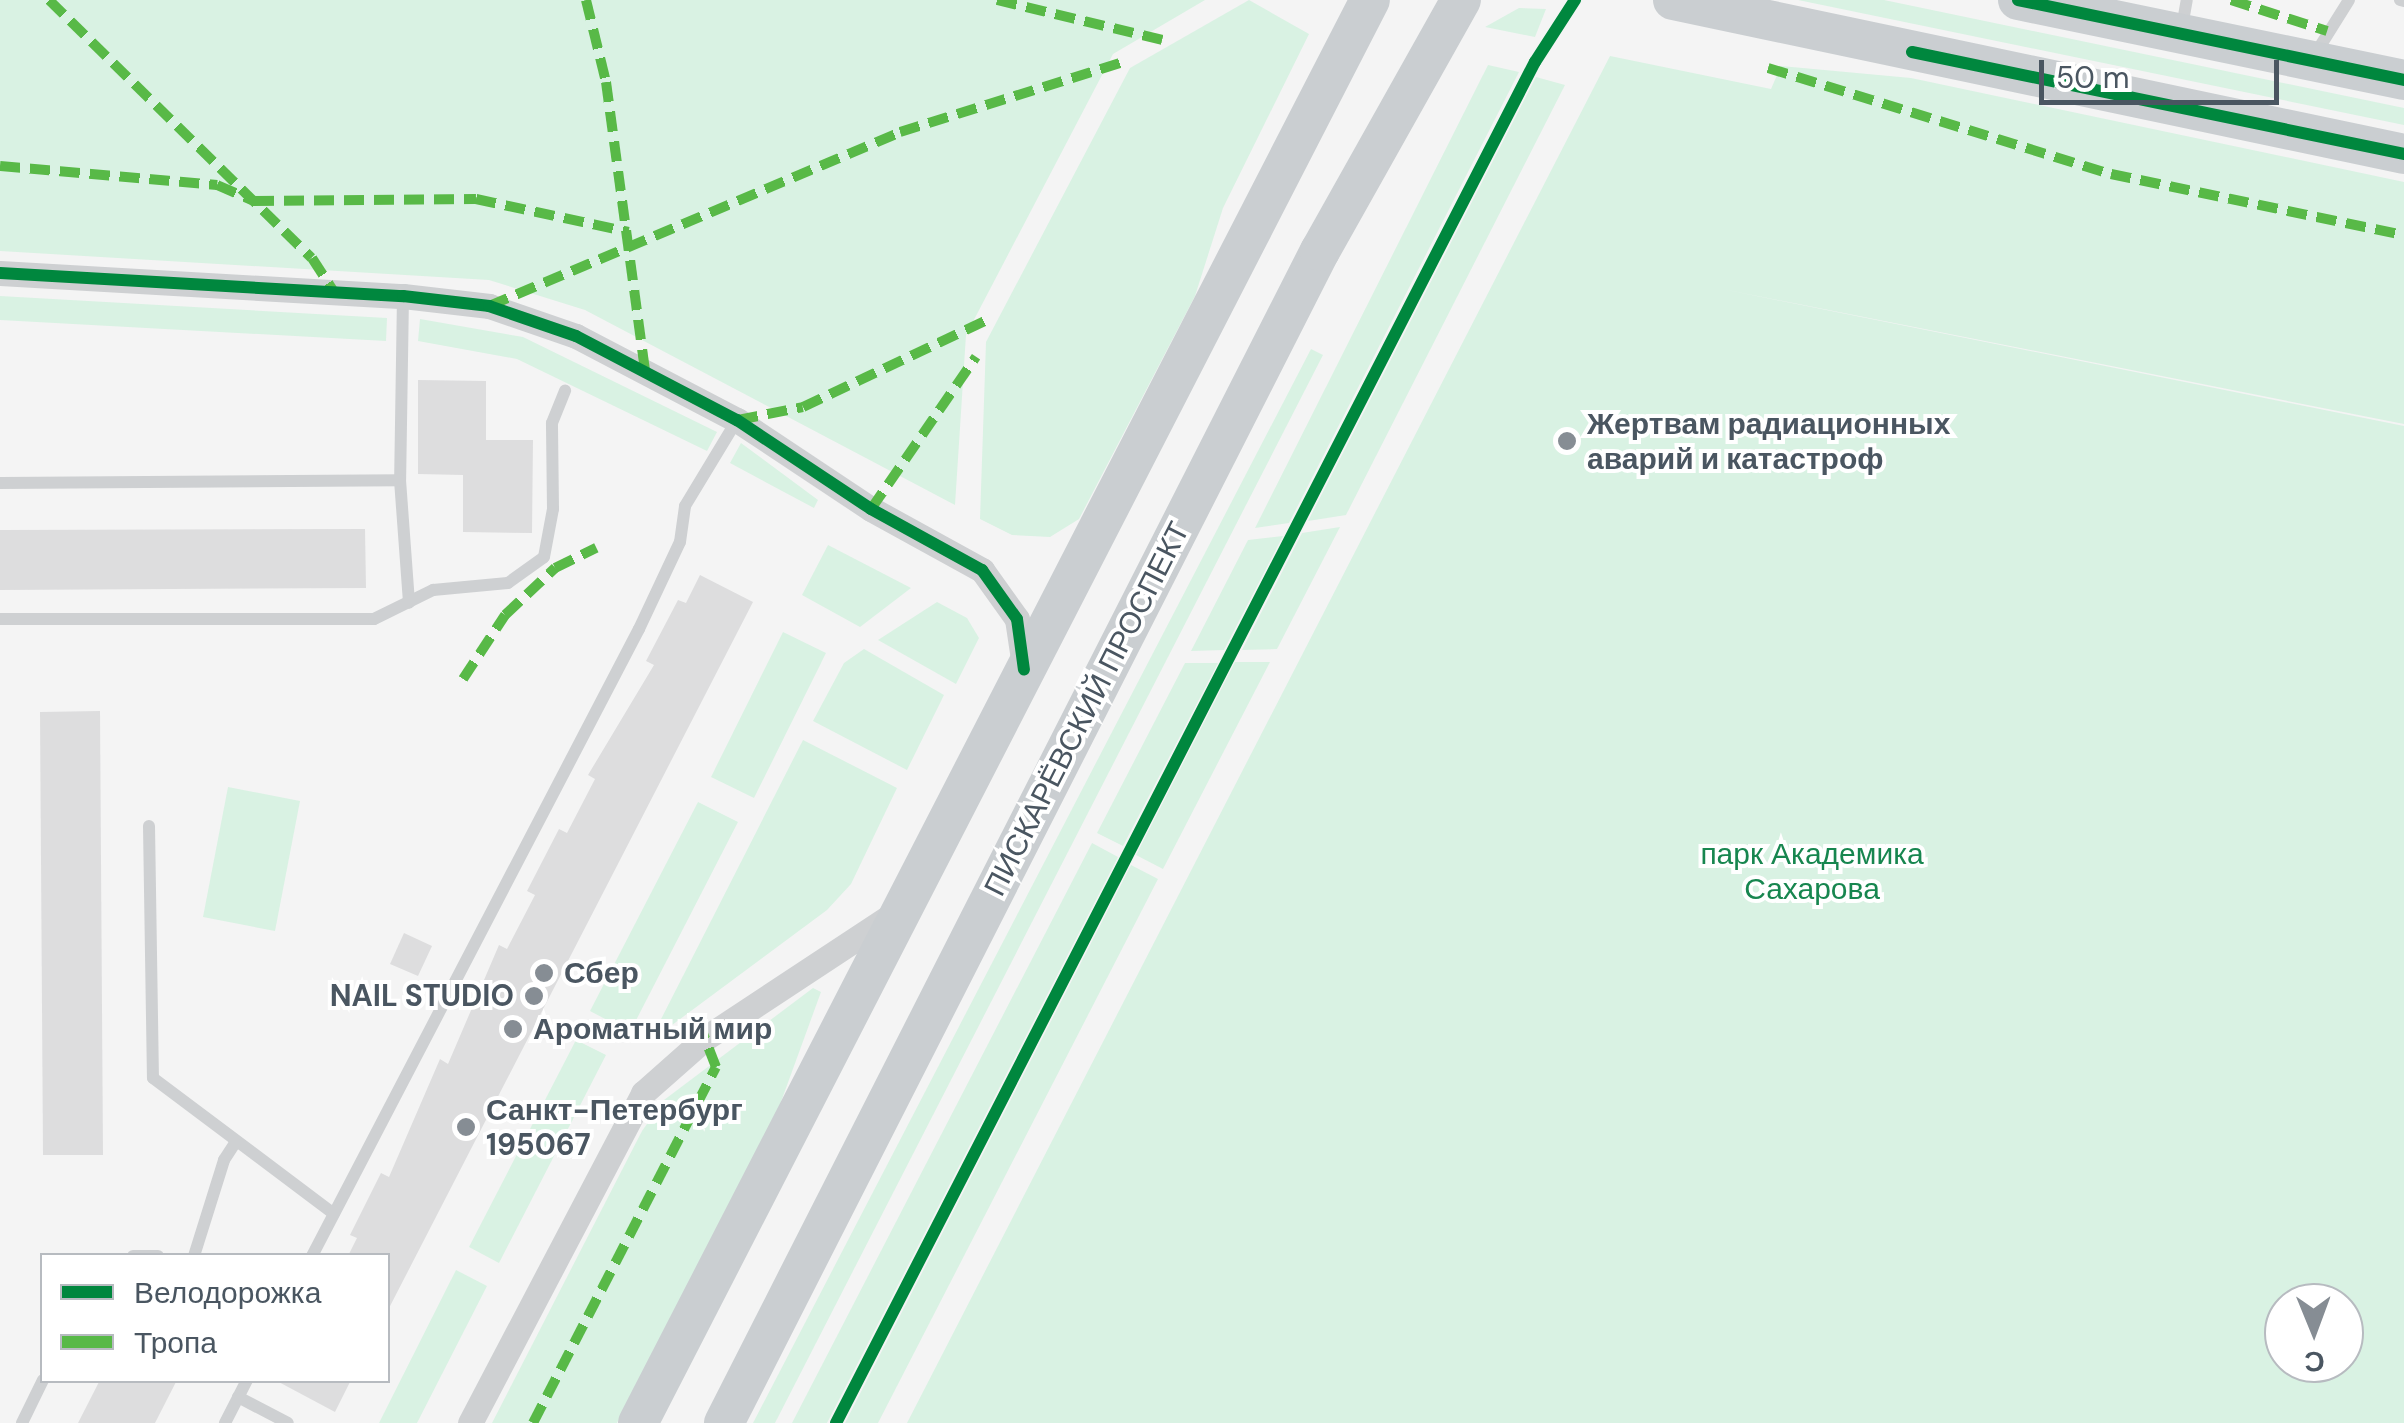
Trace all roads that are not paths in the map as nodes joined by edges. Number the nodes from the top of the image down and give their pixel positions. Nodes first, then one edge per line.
1 (1370, 0) edge
2 (1461, 0) edge
3 (1673, 0) edge
4 (2018, 0) edge
5 (2349, 0) edge
6 (2184, 17) edge
7 (2312, 61) junction
8 (2404, 80) edge
9 (2404, 154) edge
10 (0, 273) edge
11 (404, 296) junction
12 (565, 390) dead end
13 (737, 420) junction
14 (400, 480) junction
15 (0, 482) edge
16 (409, 603) junction
17 (0, 619) edge
18 (1024, 670) junction
19 (149, 826) dead end
20 (902, 909) junction
21 (236, 1143) junction
22 (334, 1214) junction
23 (195, 1253) edge
24 (314, 1253) edge
25 (42, 1383) edge
26 (245, 1383) edge
27 (238, 1397) junction
28 (22, 1423) edge
29 (225, 1423) edge
30 (288, 1423) edge
31 (470, 1423) edge
32 (638, 1423) edge
33 (724, 1423) edge

1 - 18 main road
2 - 33 main road, ПИСКАРЁВСКИЙ ПРОСПЕКТ
3 - 9 main road
4 - 6 main road
5 - 7 lane
6 - 7 main road
7 - 8 main road
10 - 11 street
11 - 13 street
11 - 14 lane
12 - 16 lane
13 - 18 street
13 - 22 lane
14 - 15 lane
14 - 16 lane
16 - 17 lane
18 - 20 main road
19 - 21 lane
20 - 31 street
20 - 32 main road
21 - 22 lane
21 - 23 lane
22 - 24 lane
25 - 28 lane
26 - 27 lane
27 - 29 lane
27 - 30 lane

